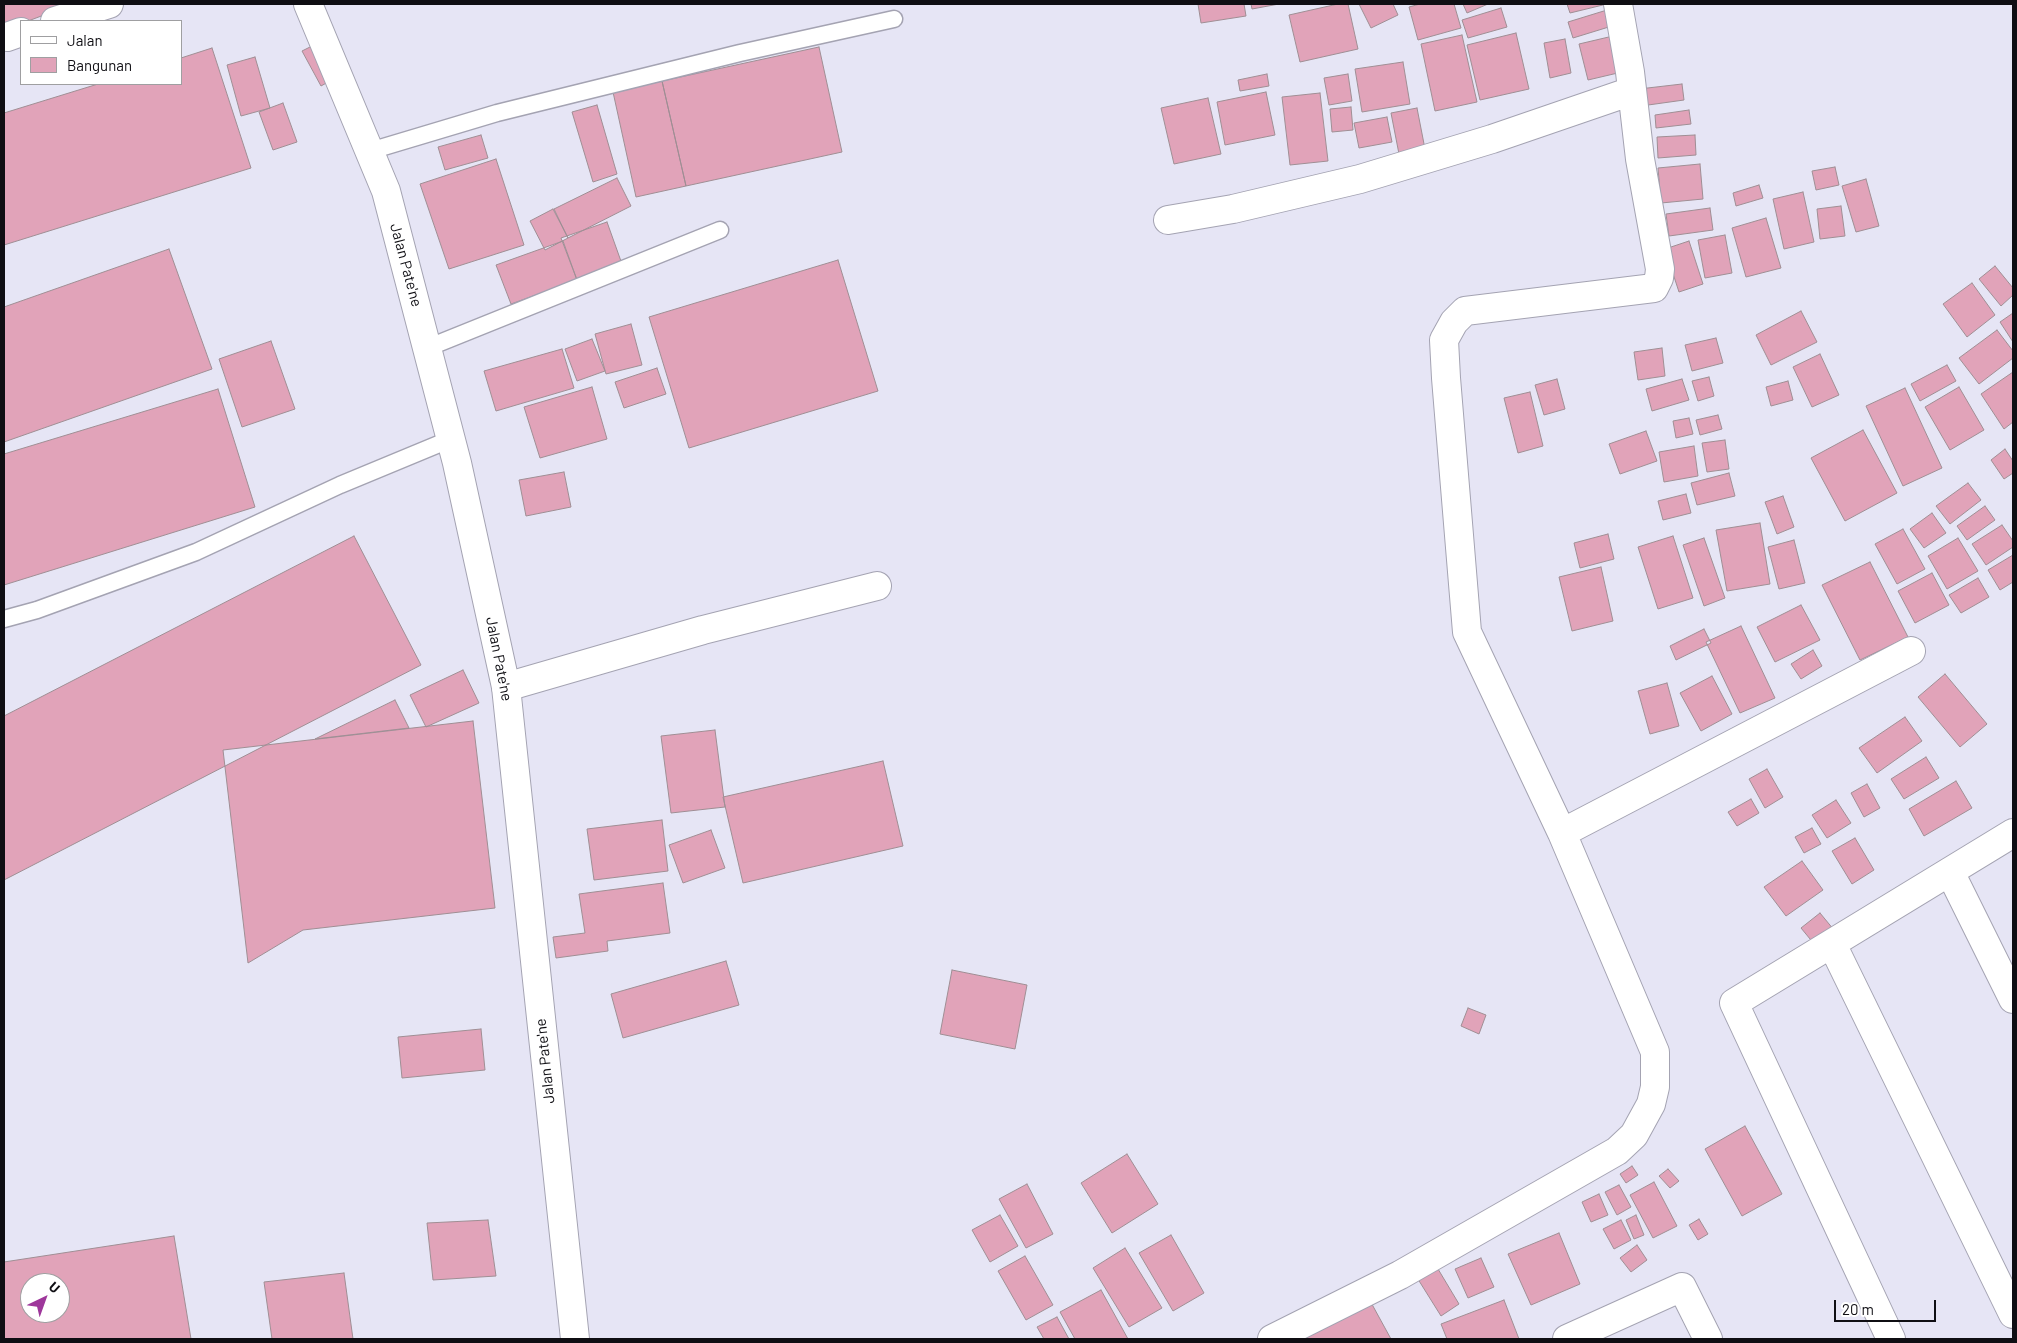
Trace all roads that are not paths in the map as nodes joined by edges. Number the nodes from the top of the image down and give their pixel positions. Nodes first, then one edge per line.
1 (109, 4) edge
2 (308, 4) edge
3 (1618, 4) edge
4 (894, 19) dead end
5 (58, 20) edge
6 (1632, 91) junction
7 (370, 152) junction
8 (1168, 220) dead end
9 (720, 230) dead end
10 (427, 348) junction
11 (451, 439) junction
12 (877, 586) dead end
13 (4, 619) edge
14 (1911, 652) dead end
15 (506, 687) junction
16 (1562, 833) junction
17 (2013, 834) edge
18 (1950, 872) junction
19 (1832, 944) junction
20 (2013, 999) edge
21 (2013, 1314) edge
22 (575, 1339) edge
23 (1272, 1339) edge
24 (1567, 1339) edge
25 (1708, 1339) edge
26 (1891, 1339) edge

1 - 5 street
2 - 7 street, Jalan Pate'ne
3 - 6 street
4 - 7 lane
6 - 8 street
6 - 16 street
7 - 10 street, Jalan Pate'ne
9 - 10 lane
10 - 11 street, Jalan Pate'ne
11 - 13 lane
11 - 15 street, Jalan Pate'ne
12 - 15 street
14 - 16 street
15 - 22 street, Jalan Pate'ne
16 - 23 street
17 - 18 street
18 - 19 street
18 - 20 street
19 - 21 street
19 - 26 street
24 - 25 street

